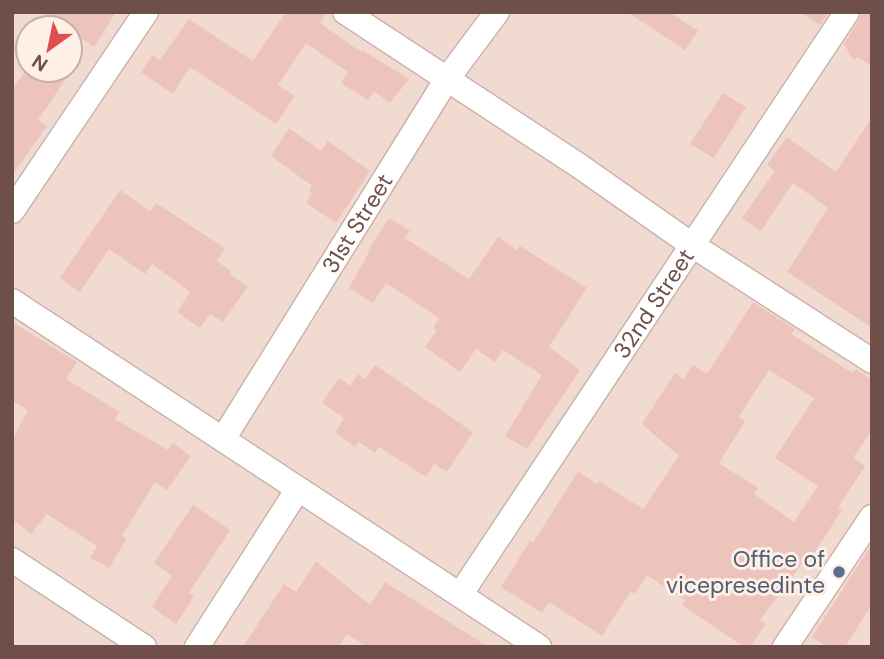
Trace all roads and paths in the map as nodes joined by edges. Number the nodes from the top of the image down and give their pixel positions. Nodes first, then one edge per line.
1 (146, 12) edge
2 (345, 12) edge
3 (497, 12) edge
4 (847, 12) edge
5 (446, 79) junction
6 (12, 211) edge
7 (692, 245) junction
8 (12, 301) edge
9 (872, 361) edge
10 (223, 439) junction
11 (298, 489) junction
12 (872, 517) edge
13 (12, 560) edge
14 (460, 595) junction
15 (144, 647) edge
16 (197, 647) edge
17 (539, 647) edge
18 (785, 647) edge

1 - 6 street
2 - 5 street
3 - 5 street, 31st Street
4 - 7 street, 32nd Street
5 - 7 street
5 - 10 street, 31st Street
7 - 9 street
7 - 14 street, 32nd Street
8 - 10 street
10 - 11 street
11 - 14 street
11 - 16 street
12 - 18 street
13 - 15 street
14 - 17 street

